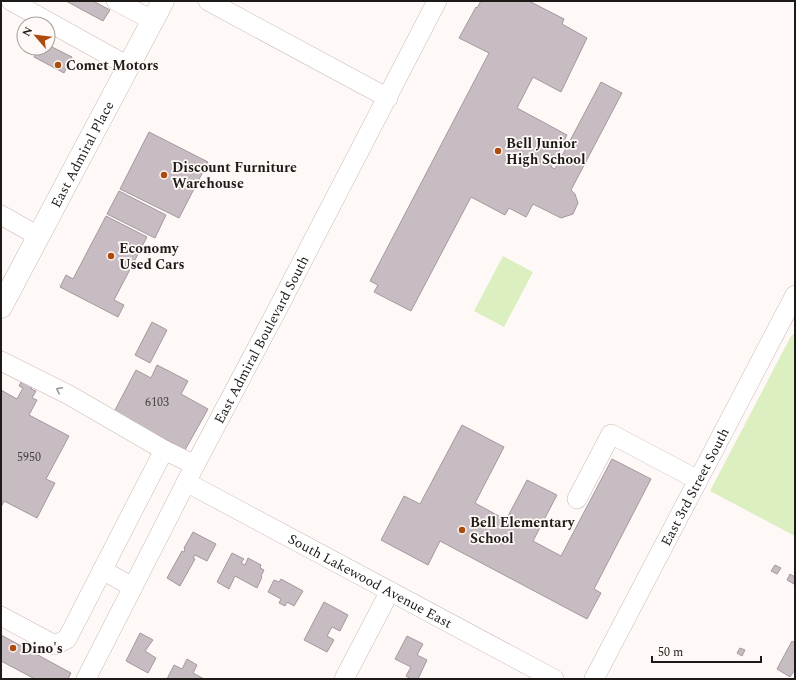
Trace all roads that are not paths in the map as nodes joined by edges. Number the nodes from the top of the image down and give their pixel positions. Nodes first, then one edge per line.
1 (11, 1) edge
2 (116, 1) edge
3 (163, 1) edge
4 (208, 1) edge
5 (437, 1) edge
6 (152, 20) junction
7 (128, 66) junction
8 (388, 98) junction
9 (1, 216) edge
10 (38, 236) junction
11 (7, 281) edge
12 (793, 305) edge
13 (1, 307) edge
14 (1, 361) edge
15 (164, 450) junction
16 (195, 465) junction
17 (698, 480) junction
18 (186, 482) junction
19 (577, 499) dead end
20 (102, 570) junction
21 (133, 587) junction
22 (390, 591) junction
23 (1, 616) edge
24 (86, 679) edge
25 (344, 679) edge
26 (554, 679) edge
27 (594, 679) edge

1 - 7 street
2 - 6 street
3 - 6 main road, East Admiral Place
4 - 8 street
5 - 8 street, East Admiral Boulevard South
6 - 7 main road, East Admiral Place
7 - 10 main road, East Admiral Place
8 - 16 street, East Admiral Boulevard South
9 - 10 street
10 - 11 main road, East Admiral Place
11 - 13 main road, East Admiral Place
12 - 17 street, East 3rd Street South
15 -> 14 street
15 - 16 street
15 - 20 street
16 - 18 street, East Admiral Boulevard South
17 - 19 street
17 - 27 street, East 3rd Street South
18 - 21 street, East Admiral Boulevard South
18 - 22 street, South Lakewood Avenue East
20 - 21 street
20 - 23 street
21 - 24 street, East Admiral Boulevard South
22 - 25 street
22 - 26 street, South Lakewood Avenue East

